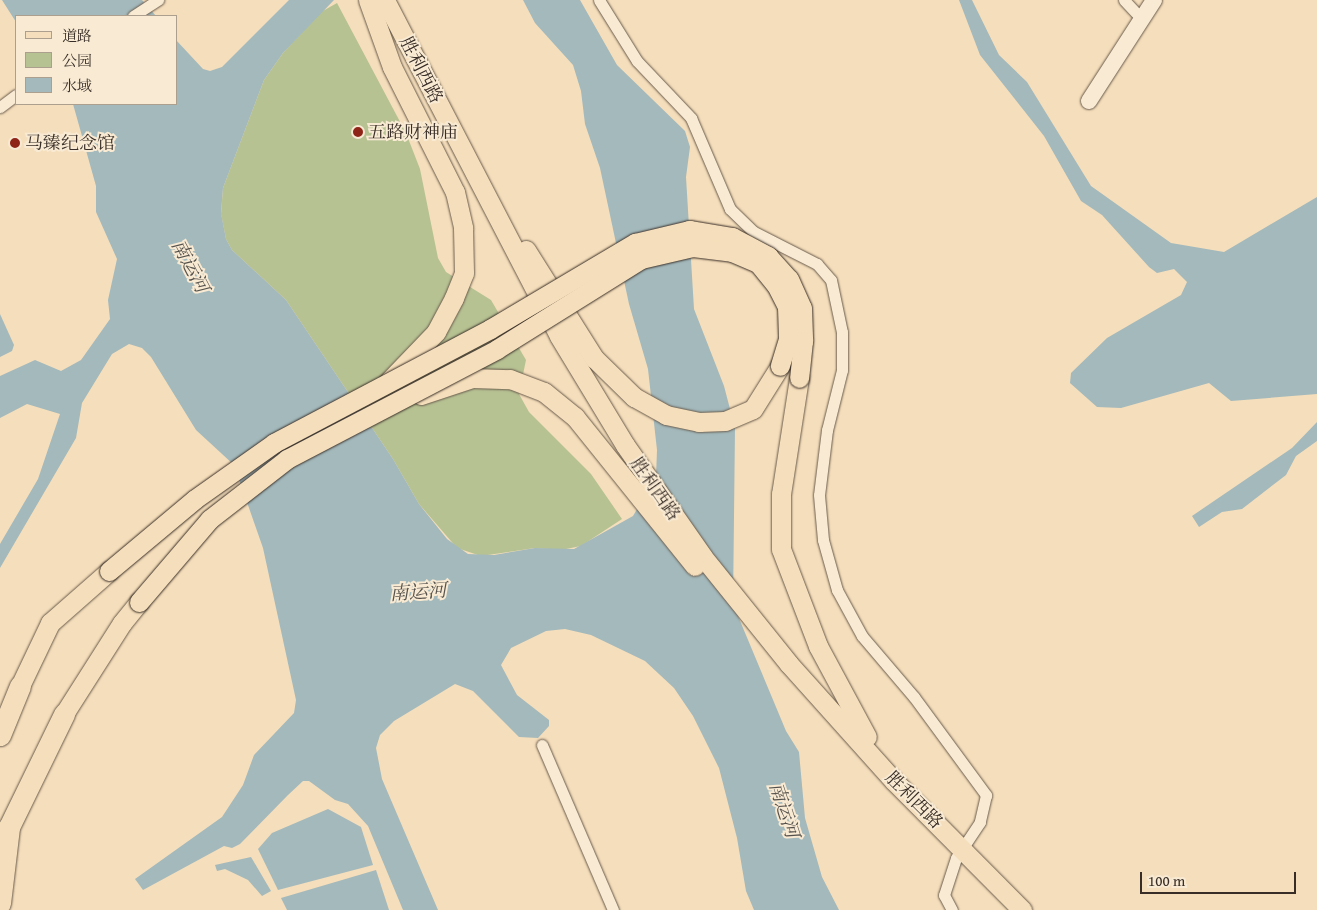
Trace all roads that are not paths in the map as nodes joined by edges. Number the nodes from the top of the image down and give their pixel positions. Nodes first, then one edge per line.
1 (158, 0) edge
2 (369, 0) edge
3 (384, 0) edge
4 (599, 0) edge
5 (1124, 0) edge
6 (1154, 0) edge
7 (135, 15) edge
8 (1141, 18) junction
9 (15, 96) edge
10 (1089, 101) dead end
11 (0, 107) edge
12 (449, 125) junction
13 (386, 383) junction
14 (394, 403) junction
15 (695, 566) junction
16 (20, 686) joint
17 (64, 714) joint
18 (0, 735) edge
19 (542, 745) dead end
20 (894, 781) junction
21 (960, 854) junction
22 (0, 903) edge
23 (613, 910) edge
24 (952, 910) edge
25 (1007, 910) edge
26 (1022, 910) edge

1 - 7 street
2 - 13 main road
2 - 15 main road, 胜利西路
3 - 12 main road, 胜利西路
4 - 21 street
5 - 8 street
6 - 8 street
8 - 10 street
9 - 11 street
12 - 14 main road, bridge
12 - 20 main road, 胜利西路
13 - 16 main road, bridge
13 - 20 main road, bridge
14 - 15 main road, bridge
14 - 17 main road, bridge
15 - 21 main road, 胜利西路
16 - 18 highway
17 - 22 highway
19 - 23 street
20 - 21 main road, 胜利西路
21 - 24 street
21 - 25 main road, 胜利西路
21 - 26 main road, 胜利西路

